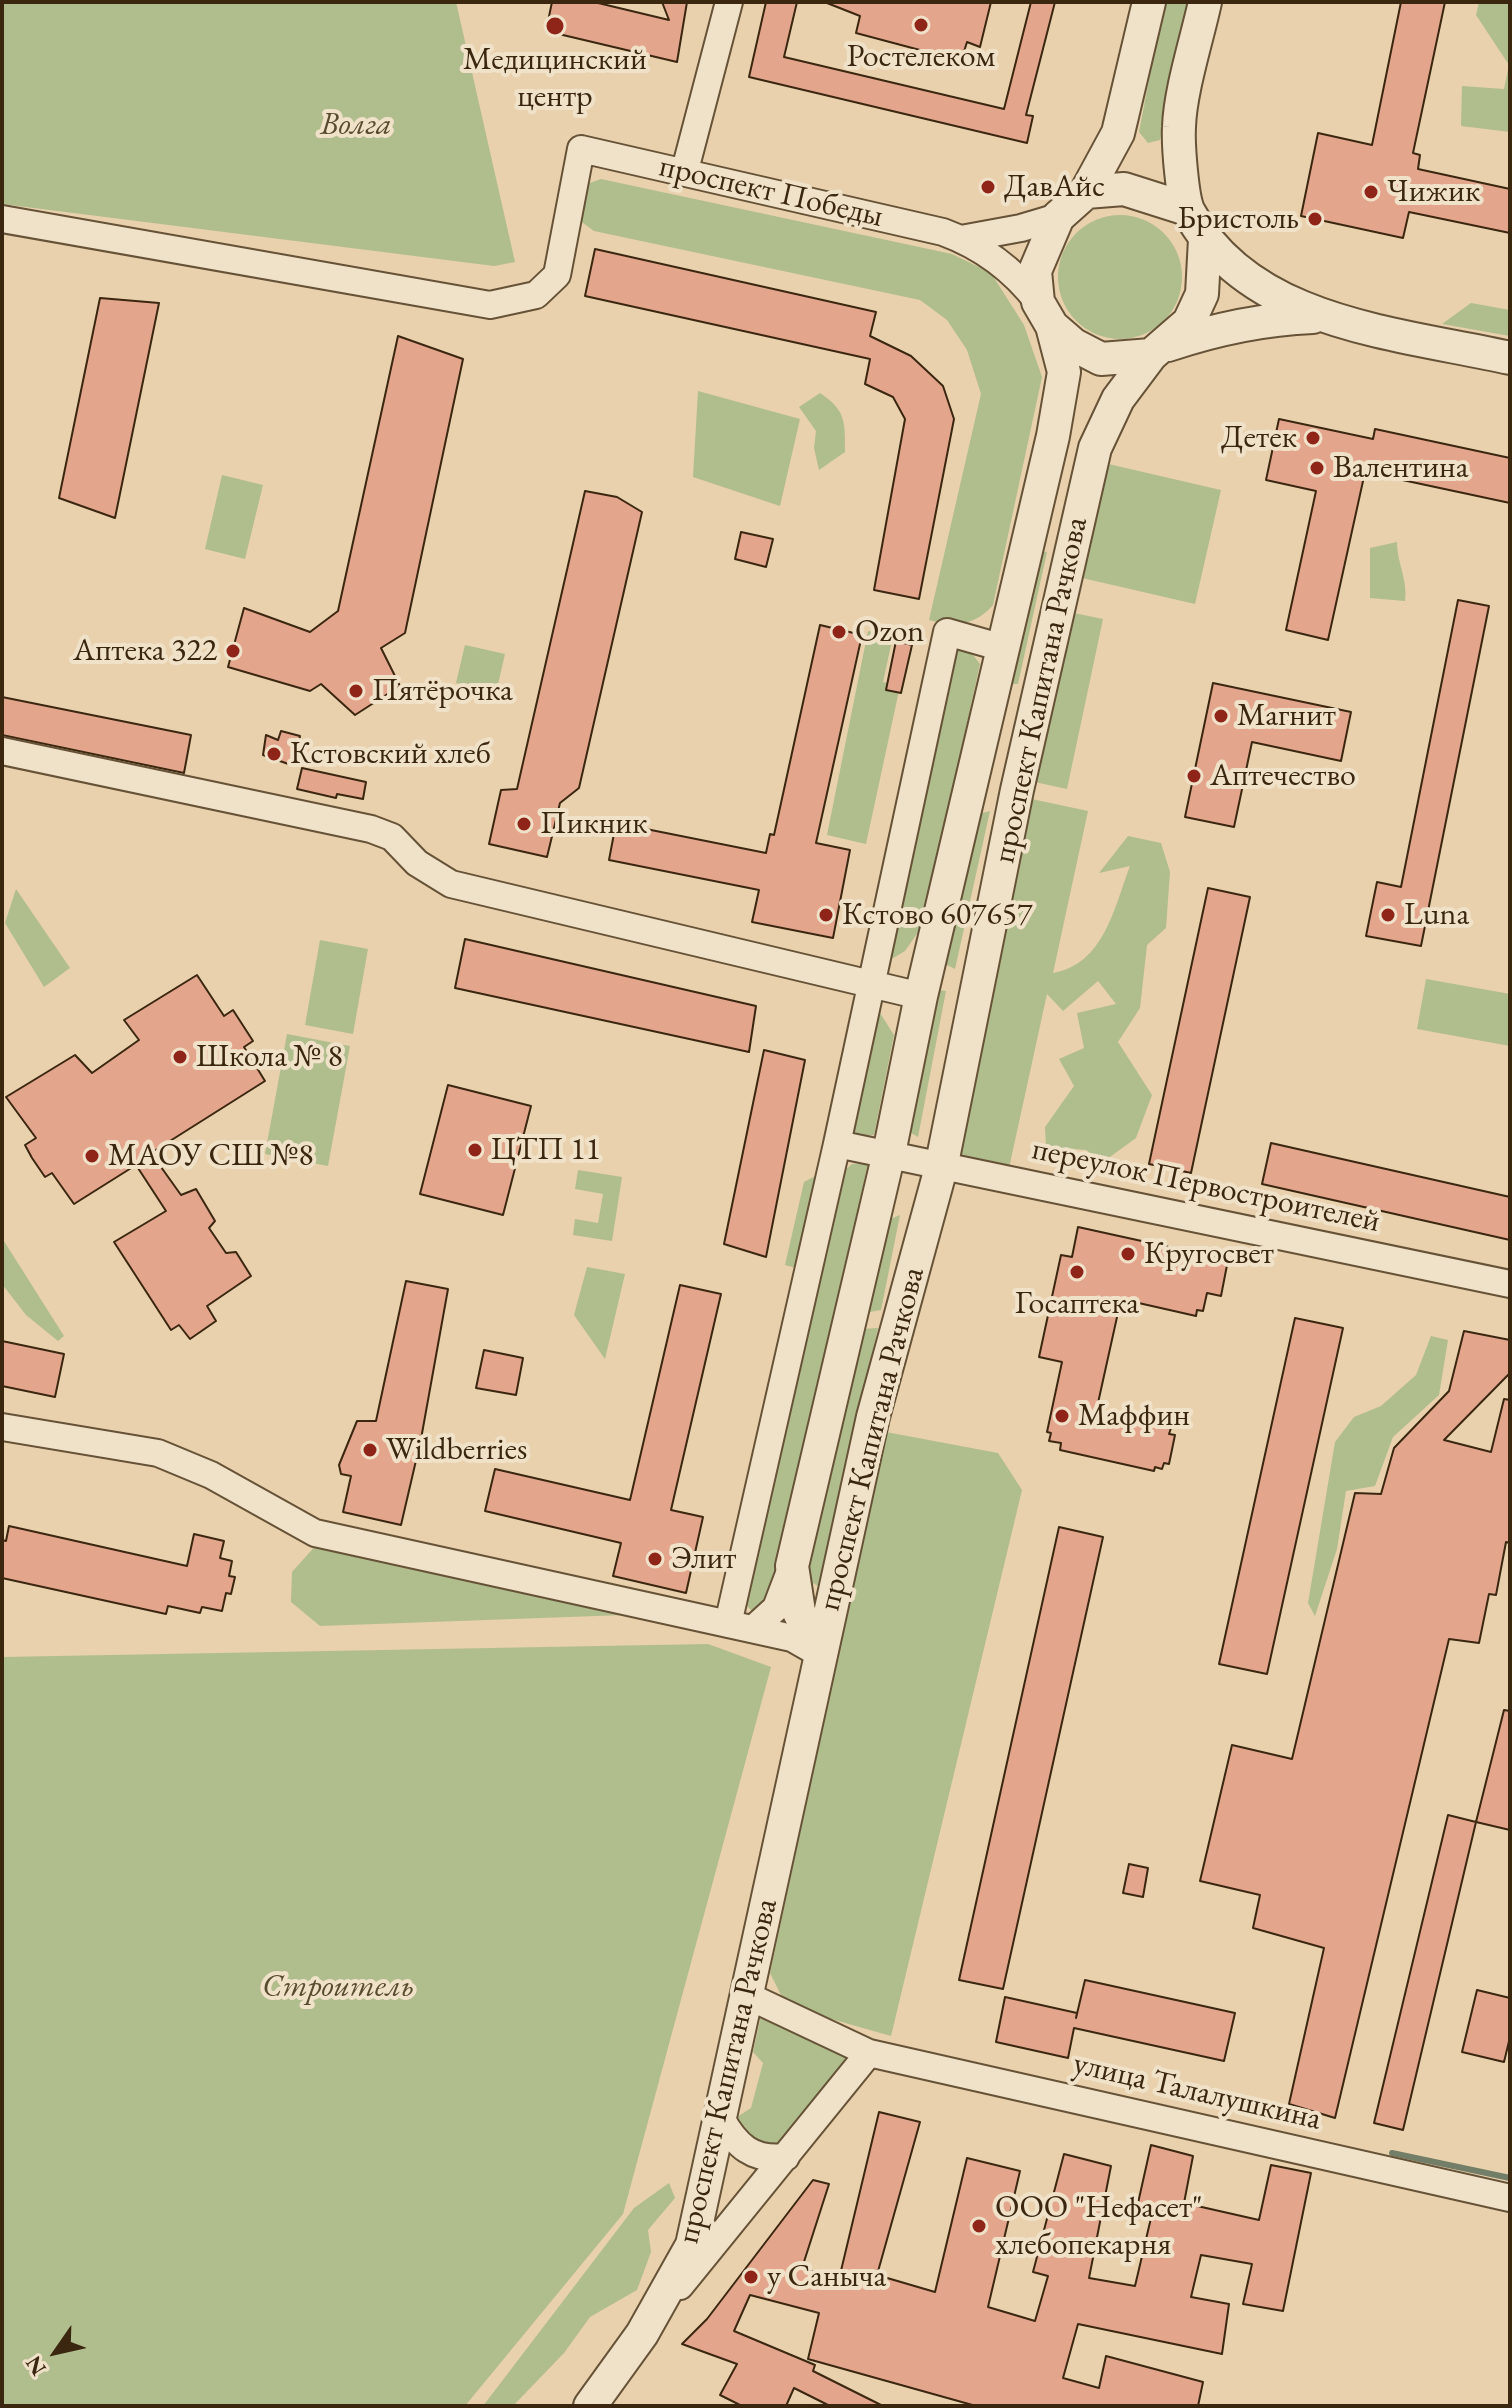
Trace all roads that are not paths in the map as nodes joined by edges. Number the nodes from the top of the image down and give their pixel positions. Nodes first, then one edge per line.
1 (729, 2) edge
2 (1149, 2) edge
3 (1205, 2) edge
4 (685, 170) junction
5 (1086, 192) junction
6 (1187, 209) junction
7 (1058, 217) junction
8 (2, 219) edge
9 (961, 239) junction
10 (1205, 239) junction
11 (1045, 314) junction
12 (1326, 316) junction
13 (1158, 351) junction
14 (1510, 358) edge
15 (1053, 436) junction
16 (1095, 448) junction
17 (1003, 648) junction
18 (2, 751) edge
19 (872, 984) junction
20 (921, 996) junction
21 (837, 1144) junction
22 (889, 1153) junction
23 (941, 1168) junction
24 (1510, 1284) edge
25 (2, 1427) edge
26 (792, 1566) junction
27 (741, 1627) junction
28 (820, 1654) junction
29 (748, 1996) junction
30 (869, 2053) junction
31 (721, 2118) junction
32 (786, 2157) junction
33 (1510, 2198) edge
34 (648, 2322) junction
35 (590, 2406) edge

1 - 4 street
2 - 5 street
3 - 6 street
4 - 8 street, проспект Победы
4 - 9 street, проспект Победы
5 - 6 street
5 - 7 street
6 - 10 street
7 - 9 street
7 - 11 street
9 - 11 street
10 - 12 street
10 - 13 street
11 - 13 street
11 - 15 street
12 - 13 street
12 - 14 street
13 - 16 street, проспект Капитана Рачкова
15 - 16 street
15 - 17 street
16 - 23 street, проспект Капитана Рачкова
17 - 19 street
17 - 20 street
18 - 19 street
19 - 20 street
19 - 21 street
20 - 22 street
21 - 22 street, переулок Первостроителей
21 - 27 street
22 - 23 street, переулок Первостроителей
22 - 26 street
23 - 24 street, переулок Первостроителей
23 - 28 street, проспект Капитана Рачкова
25 - 27 street
26 - 27 street
26 - 28 street
27 - 28 street
28 - 29 street, проспект Капитана Рачкова
29 - 30 street, улица Талалушкина
29 - 31 street, проспект Капитана Рачкова
30 - 32 street
30 - 33 street, улица Талалушкина
31 - 32 street
31 - 34 street, проспект Капитана Рачкова
32 - 34 street
34 - 35 street, проспект Капитана Рачкова

